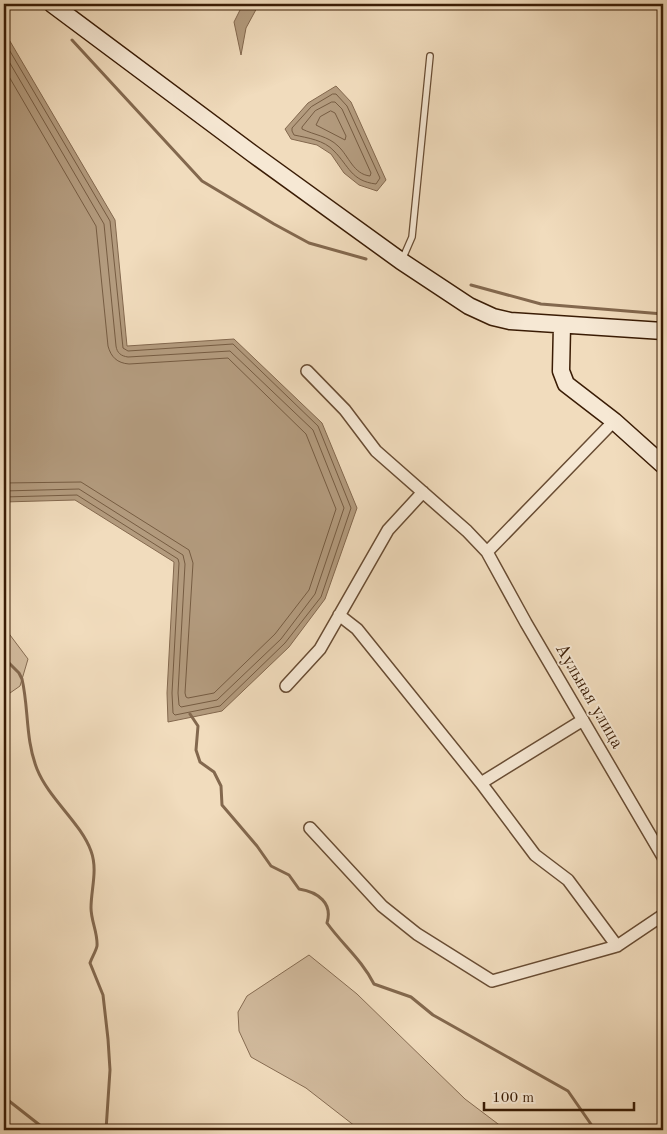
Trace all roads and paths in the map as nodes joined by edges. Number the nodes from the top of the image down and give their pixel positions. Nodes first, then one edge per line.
1 (52, 4) edge
2 (430, 56) dead end
3 (401, 261) junction
4 (562, 324) junction
5 (663, 331) edge
6 (307, 371) dead end
7 (614, 421) junction
8 (663, 465) edge
9 (422, 492) junction
10 (487, 552) junction
11 (339, 615) junction
12 (286, 686) dead end
13 (583, 720) junction
14 (481, 783) junction
15 (310, 828) dead end
16 (663, 857) edge
17 (663, 915) edge
18 (617, 946) junction

1 - 3 main road
2 - 3 lane
3 - 4 main road
4 - 5 main road
4 - 7 main road
6 - 9 street, Аульная улица
7 - 8 main road
7 - 10 street
9 - 10 street, Аульная улица
9 - 11 street
10 - 13 street, Аульная улица
11 - 12 street
11 - 14 street
13 - 14 street
13 - 16 street, Аульная улица
14 - 18 street
15 - 18 street
17 - 18 street

